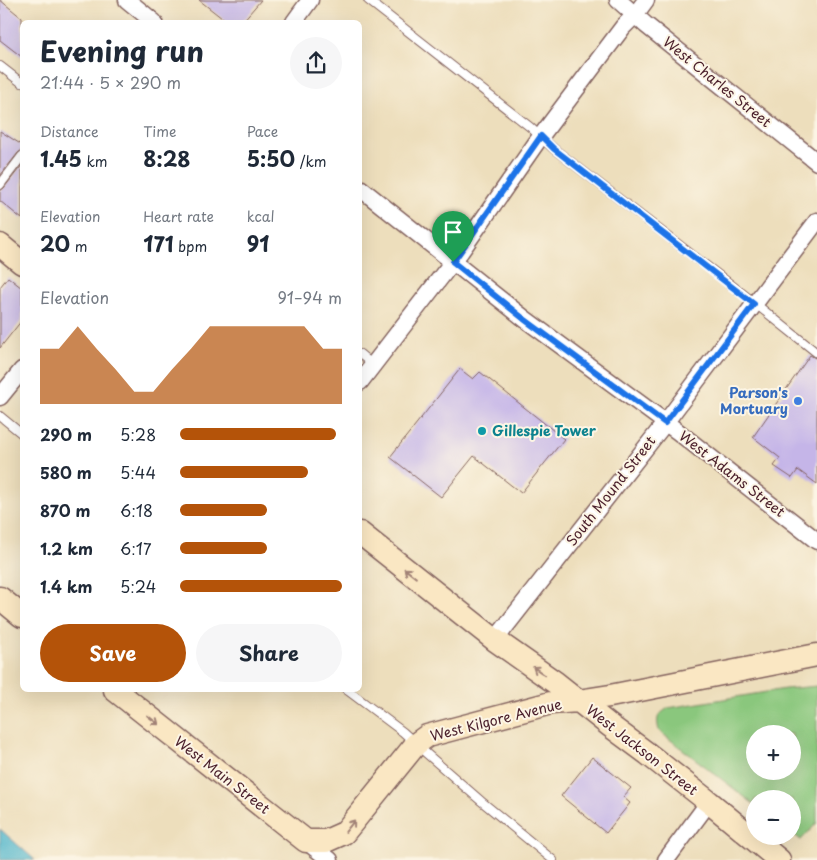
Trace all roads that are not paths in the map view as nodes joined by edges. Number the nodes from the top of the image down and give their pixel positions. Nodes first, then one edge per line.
1 (127, 0) edge
2 (310, 0) edge
3 (368, 0) edge
4 (618, 0) edge
5 (646, 0) edge
6 (635, 15) junction
7 (152, 20) edge
8 (295, 20) edge
9 (0, 66) edge
10 (20, 81) edge
11 (541, 136) junction
12 (20, 159) edge
13 (817, 162) edge
14 (0, 185) edge
15 (362, 190) edge
16 (817, 221) edge
17 (0, 245) edge
18 (20, 261) edge
19 (453, 262) junction
20 (754, 304) junction
21 (817, 353) edge
22 (362, 356) edge
23 (373, 365) junction
24 (20, 372) edge
25 (362, 379) edge
26 (0, 397) edge
27 (0, 416) edge
28 (665, 423) junction
29 (20, 432) edge
30 (362, 535) edge
31 (817, 541) edge
32 (0, 598) edge
33 (20, 614) edge
34 (494, 640) junction
35 (817, 655) edge
36 (118, 692) edge
37 (350, 692) edge
38 (578, 701) junction
39 (416, 744) junction
40 (709, 802) junction
41 (306, 841) junction
42 (330, 860) edge
43 (553, 860) edge
44 (666, 860) edge
45 (779, 860) edge

1 - 7 street
2 - 8 street
3 - 11 lane
4 - 6 street, West Charles Street
5 - 6 street
6 - 11 street
6 - 13 street, West Charles Street
9 - 10 lane
11 - 19 street
11 - 20 lane
12 - 14 lane
15 - 19 street, West Adams Street
16 - 20 street, South Mound Street
17 - 18 main road
19 - 23 street
19 - 28 street, West Adams Street
20 - 21 lane
20 - 28 street, South Mound Street
22 - 23 lane
23 - 25 street
24 - 26 street
27 - 29 lane
28 - 31 street, West Adams Street
28 - 34 street, South Mound Street
34 -> 30 main road, West Jackson Street
32 - 33 main road
38 -> 34 main road, West Jackson Street
35 - 38 main road, West Kilgore Avenue
36 -> 41 main road, West Main Street
37 - 39 lane
38 - 39 main road, West Kilgore Avenue
38 - 40 main road, West Jackson Street
41 -> 39 main road, West Kilgore Avenue
39 - 43 lane
40 - 44 street
40 - 45 main road, West Jackson Street
41 - 42 street, West Main Street

